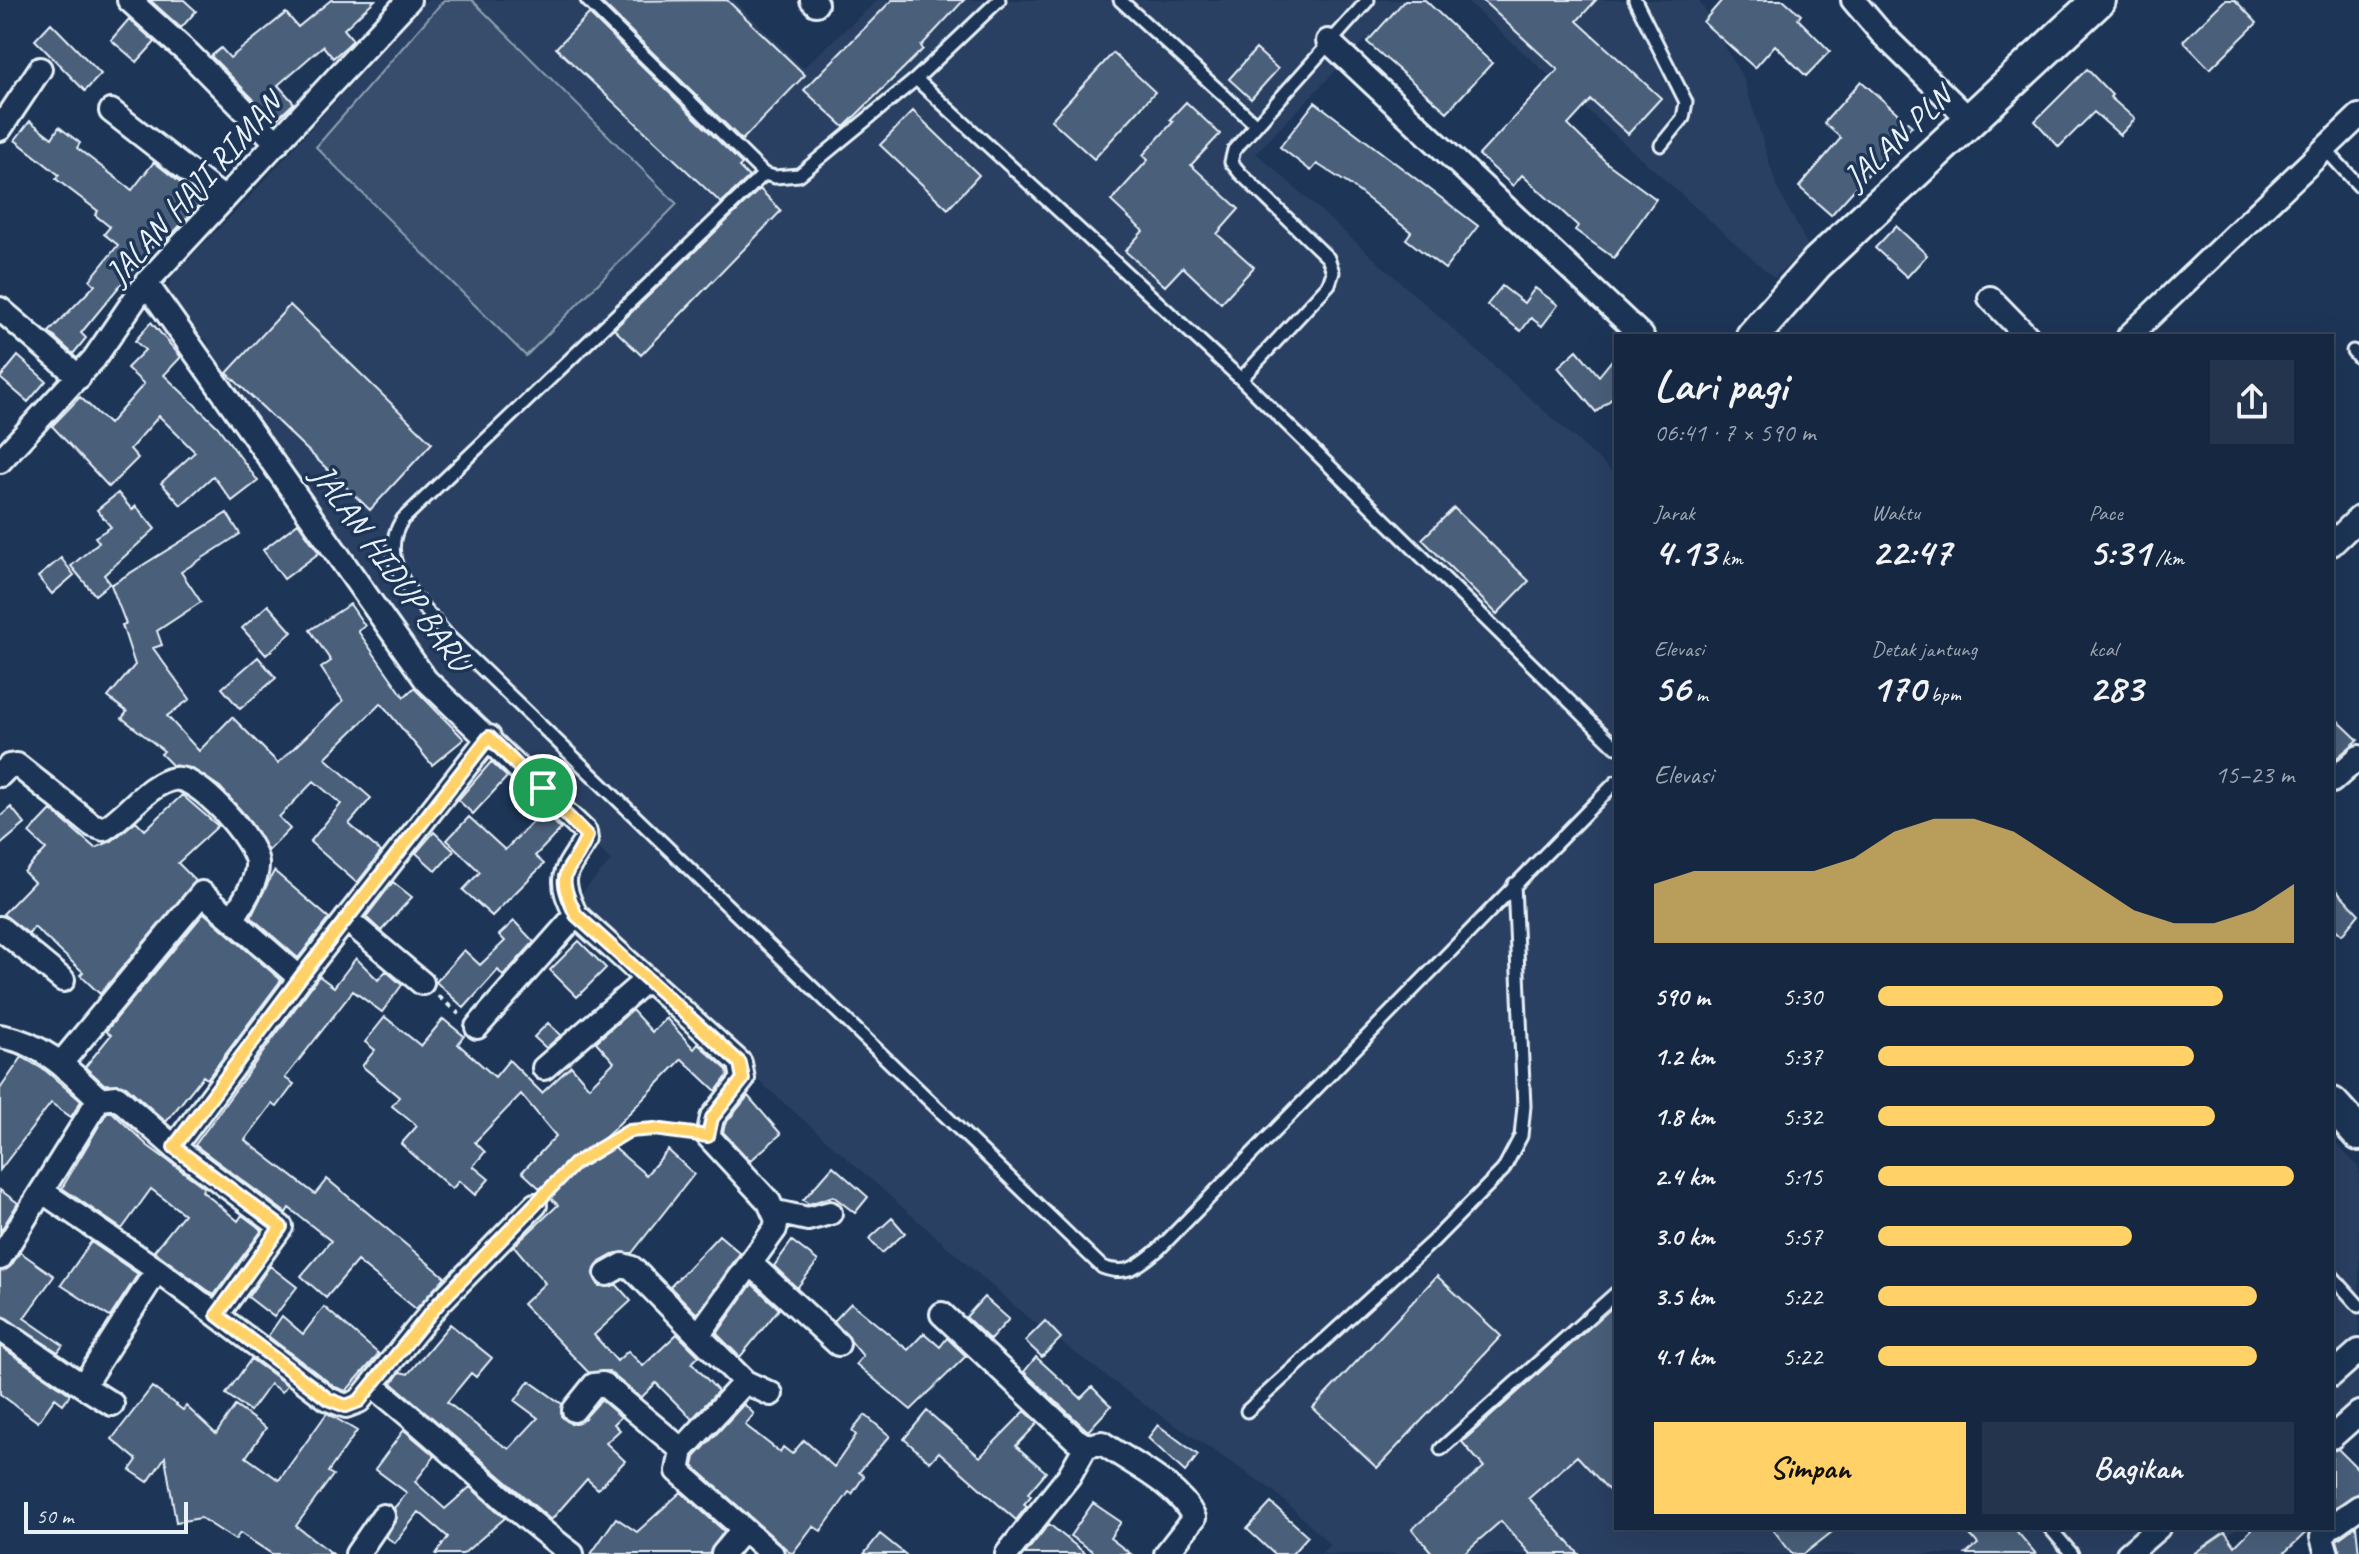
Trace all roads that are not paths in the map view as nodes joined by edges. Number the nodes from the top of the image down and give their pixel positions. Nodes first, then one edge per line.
1 (129, 0) edge
2 (409, 0) edge
3 (587, 0) edge
4 (999, 0) edge
5 (1120, 0) edge
6 (1368, 0) edge
7 (1635, 0) edge
8 (1853, 0) edge
9 (2099, 0) edge
10 (1328, 41) junction
11 (40, 69) dead end
12 (916, 79) junction
13 (111, 111) dead end
14 (2359, 116) edge
15 (3, 120) edge
16 (1971, 121) junction
17 (1255, 124) junction
18 (277, 143) junction
19 (1661, 145) dead end
20 (2325, 149) junction
21 (764, 174) junction
22 (2359, 186) edge
23 (224, 199) junction
24 (146, 283) junction
25 (1990, 298) dead end
26 (0, 309) edge
27 (1640, 334) edge
28 (1755, 334) edge
29 (2025, 334) edge
30 (2131, 334) edge
31 (79, 377) junction
32 (1241, 379) junction
33 (0, 461) edge
34 (2359, 518) edge
35 (2334, 542) edge
36 (489, 737) junction
37 (1614, 745) edge
38 (2359, 757) edge
39 (0, 775) edge
40 (2334, 779) edge
41 (1614, 784) edge
42 (1514, 884) junction
43 (576, 915) junction
44 (233, 919) junction
45 (346, 919) junction
46 (0, 928) edge
47 (300, 978) junction
48 (647, 979) junction
49 (63, 980) dead end
50 (422, 983) road end
51 (477, 1027) road end
52 (0, 1036) edge
53 (62, 1062) junction
54 (544, 1068) dead end
55 (99, 1099) junction
56 (2334, 1106) edge
57 (2359, 1134) edge
58 (174, 1147) junction
59 (43, 1192) junction
60 (535, 1205) road end
61 (776, 1212) junction
62 (830, 1213) dead end
63 (0, 1258) edge
64 (750, 1263) junction
65 (157, 1270) junction
66 (607, 1274) dead end
67 (2334, 1278) edge
68 (1614, 1295) edge
69 (2359, 1306) edge
70 (942, 1314) dead end
71 (217, 1315) junction
72 (0, 1329) edge
73 (700, 1337) junction
74 (838, 1344) dead end
75 (2359, 1351) edge
76 (2334, 1373) edge
77 (745, 1382) junction
78 (372, 1385) junction
79 (83, 1386) junction
80 (771, 1394) dead end
81 (112, 1404) dead end
82 (574, 1410) dead end
83 (1247, 1411) dead end
84 (2359, 1413) edge
85 (2334, 1435) edge
86 (1086, 1446) junction
87 (1441, 1449) dead end
88 (682, 1450) junction
89 (2359, 1507) edge
90 (383, 1516) dead end
91 (2334, 1525) edge
92 (743, 1530) junction
93 (2052, 1530) edge
94 (2156, 1530) edge
95 (2328, 1530) edge
96 (357, 1554) edge
97 (572, 1554) edge
98 (723, 1554) edge
99 (772, 1554) edge
100 (1007, 1554) edge
101 (1166, 1554) edge
102 (2072, 1554) edge
103 (2128, 1554) edge
104 (2327, 1554) edge

1 - 18 street
2 - 18 street, JALAN HAJI RIMAN
3 - 21 lane
4 - 12 lane
5 - 17 lane
6 - 10 lane
7 - 19 lane
8 - 16 street
9 - 16 street, JALAN PLN
10 - 17 lane
10 - 27 street
11 - 15 street
12 - 21 lane
12 - 32 lane
13 - 23 street
14 - 20 street
16 - 28 street, JALAN PLN
17 - 32 lane
18 - 23 street, JALAN HAJI RIMAN
20 - 22 lane
20 - 30 street
21 - 42 lane
23 - 24 street, JALAN HAJI RIMAN
24 - 31 street, JALAN HAJI RIMAN
24 - 36 street, JALAN HIDUP BARU
25 - 29 street
26 - 31 street
31 - 33 street, JALAN HAJI RIMAN
32 - 37 lane
34 - 35 street
36 - 43 street, JALAN HIDUP BARU
36 - 45 street
38 - 40 street
39 - 44 street
41 - 42 lane
42 - 83 lane
43 - 48 street, JALAN HIDUP BARU
43 - 51 street
44 - 47 street
44 - 53 street
45 - 47 street
45 - 50 street
46 - 49 street
47 - 58 street
48 - 54 street
48 - 61 street, JALAN HIDUP BARU
52 - 53 street
53 - 55 street
55 - 58 street
55 - 59 street
56 - 57 street
58 - 71 street
59 - 63 street
59 - 65 street
60 - 78 street
61 - 62 street
61 - 64 street
64 - 73 street
64 - 74 street
65 - 71 street
65 - 79 street
66 - 73 street
67 - 69 lane
68 - 87 lane
70 - 86 street
71 - 78 street
72 - 79 street
73 - 77 street
75 - 76 street
77 - 80 street
77 - 88 street
78 - 97 street
79 - 81 street
82 - 88 street
84 - 85 street
86 - 100 street
86 - 101 street
88 - 92 street
89 - 91 street
90 - 96 street
92 - 98 street
92 - 99 street
93 - 102 lane
94 - 103 street
95 - 104 street

